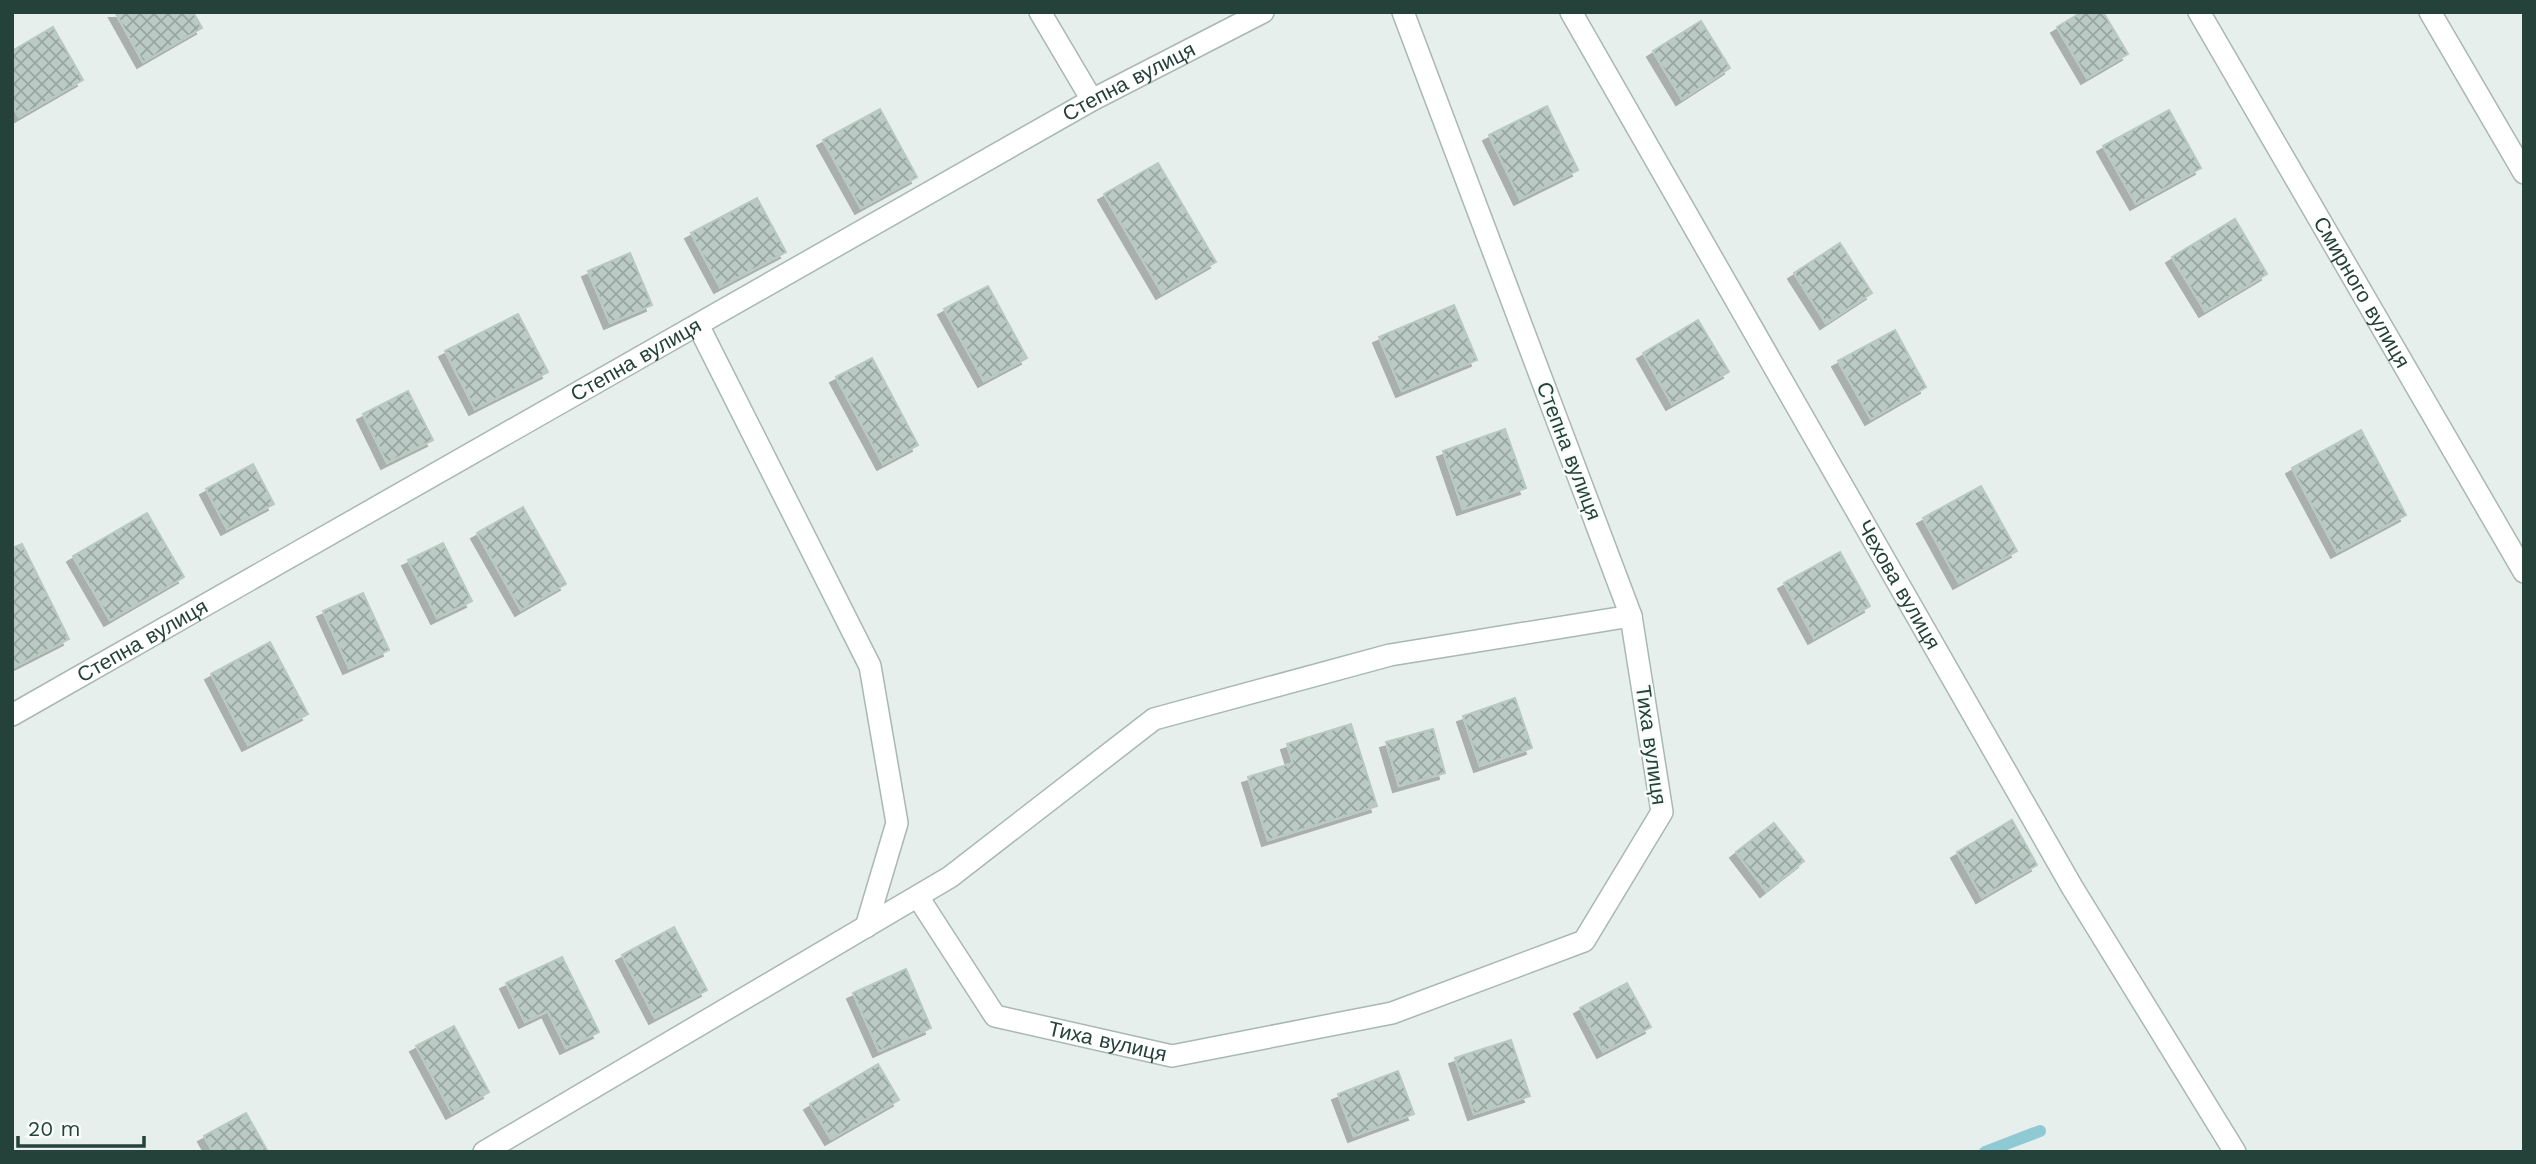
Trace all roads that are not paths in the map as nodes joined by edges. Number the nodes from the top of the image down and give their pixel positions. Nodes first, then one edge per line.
1 (1040, 12) edge
2 (1263, 12) edge
3 (1403, 12) edge
4 (1571, 12) edge
5 (2199, 12) edge
6 (2430, 12) edge
7 (1092, 100) junction
8 (2524, 173) edge
9 (698, 325) junction
10 (2524, 572) edge
11 (1631, 616) junction
12 (12, 715) edge
13 (918, 897) junction
14 (866, 927) junction
15 (484, 1152) edge
16 (2235, 1152) edge

1 - 7 street
2 - 7 street, Степна вулиця
3 - 11 street, Степна вулиця
4 - 16 street, Чехова вулиця
5 - 10 street, Смирного вулиця
6 - 8 street
7 - 9 street, Степна вулиця
9 - 12 street, Степна вулиця
9 - 14 street
11 - 13 street
11 - 13 street, Тиха вулиця
13 - 14 street
14 - 15 street

